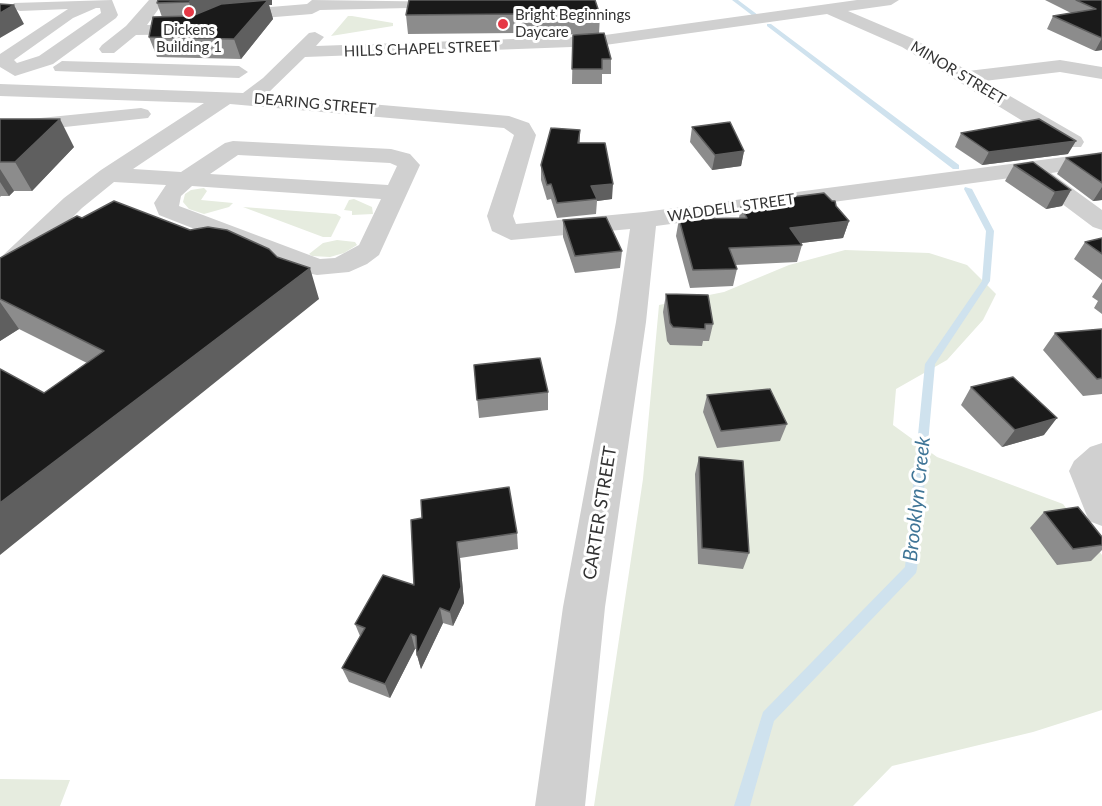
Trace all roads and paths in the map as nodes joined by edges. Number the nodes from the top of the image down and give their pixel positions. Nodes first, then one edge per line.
1 (157, 0) edge
2 (808, 0) edge
3 (891, 0) edge
4 (110, 2) edge
5 (470, 2) edge
6 (319, 3) edge
7 (344, 3) edge
8 (20, 6) dead end
9 (828, 8) junction
10 (324, 26) junction
11 (199, 29) junction
12 (132, 30) junction
13 (260, 31) edge
14 (295, 32) dead end
15 (108, 49) dead end
16 (301, 52) junction
17 (62, 67) dead end
18 (174, 70) junction
19 (239, 72) dead end
20 (1102, 73) edge
21 (7, 75) edge
22 (966, 77) junction
23 (0, 90) edge
24 (148, 95) junction
25 (237, 98) junction
26 (204, 112) junction
27 (0, 128) edge
28 (1101, 159) edge
29 (1032, 170) junction
30 (109, 175) junction
31 (186, 179) junction
32 (396, 193) junction
33 (644, 220) junction
34 (1102, 222) edge
35 (503, 229) joint
36 (0, 273) edge
37 (1102, 457) edge
38 (1102, 510) edge
39 (560, 806) edge

1 - 12 street
2 - 9 street, MINOR STREET
3 - 9 street, HILLS CHAPEL STREET
4 - 8 street
4 - 21 street
4 - 21 street
5 - 7 street
6 - 7 street
6 - 11 street
7 - 10 street
9 - 16 street, HILLS CHAPEL STREET
9 - 22 street, MINOR STREET
10 - 14 street
10 - 16 street
11 - 12 street
11 - 13 street
12 - 15 street
16 - 25 street
17 - 18 street
18 - 19 street
18 - 24 street
20 - 22 street
22 - 28 street, MINOR STREET
23 - 24 street, DEARING STREET
24 - 25 street, DEARING STREET
25 - 26 street
25 - 35 street, DEARING STREET
26 - 27 street
26 - 30 street
28 - 29 street, WADDELL STREET
29 - 33 street, WADDELL STREET
29 - 34 street
30 - 31 street
30 - 36 street
31 - 32 street
31 - 32 street
31 - 32 street
33 - 35 street, WADDELL STREET
33 - 39 street, CARTER STREET
37 - 38 street

